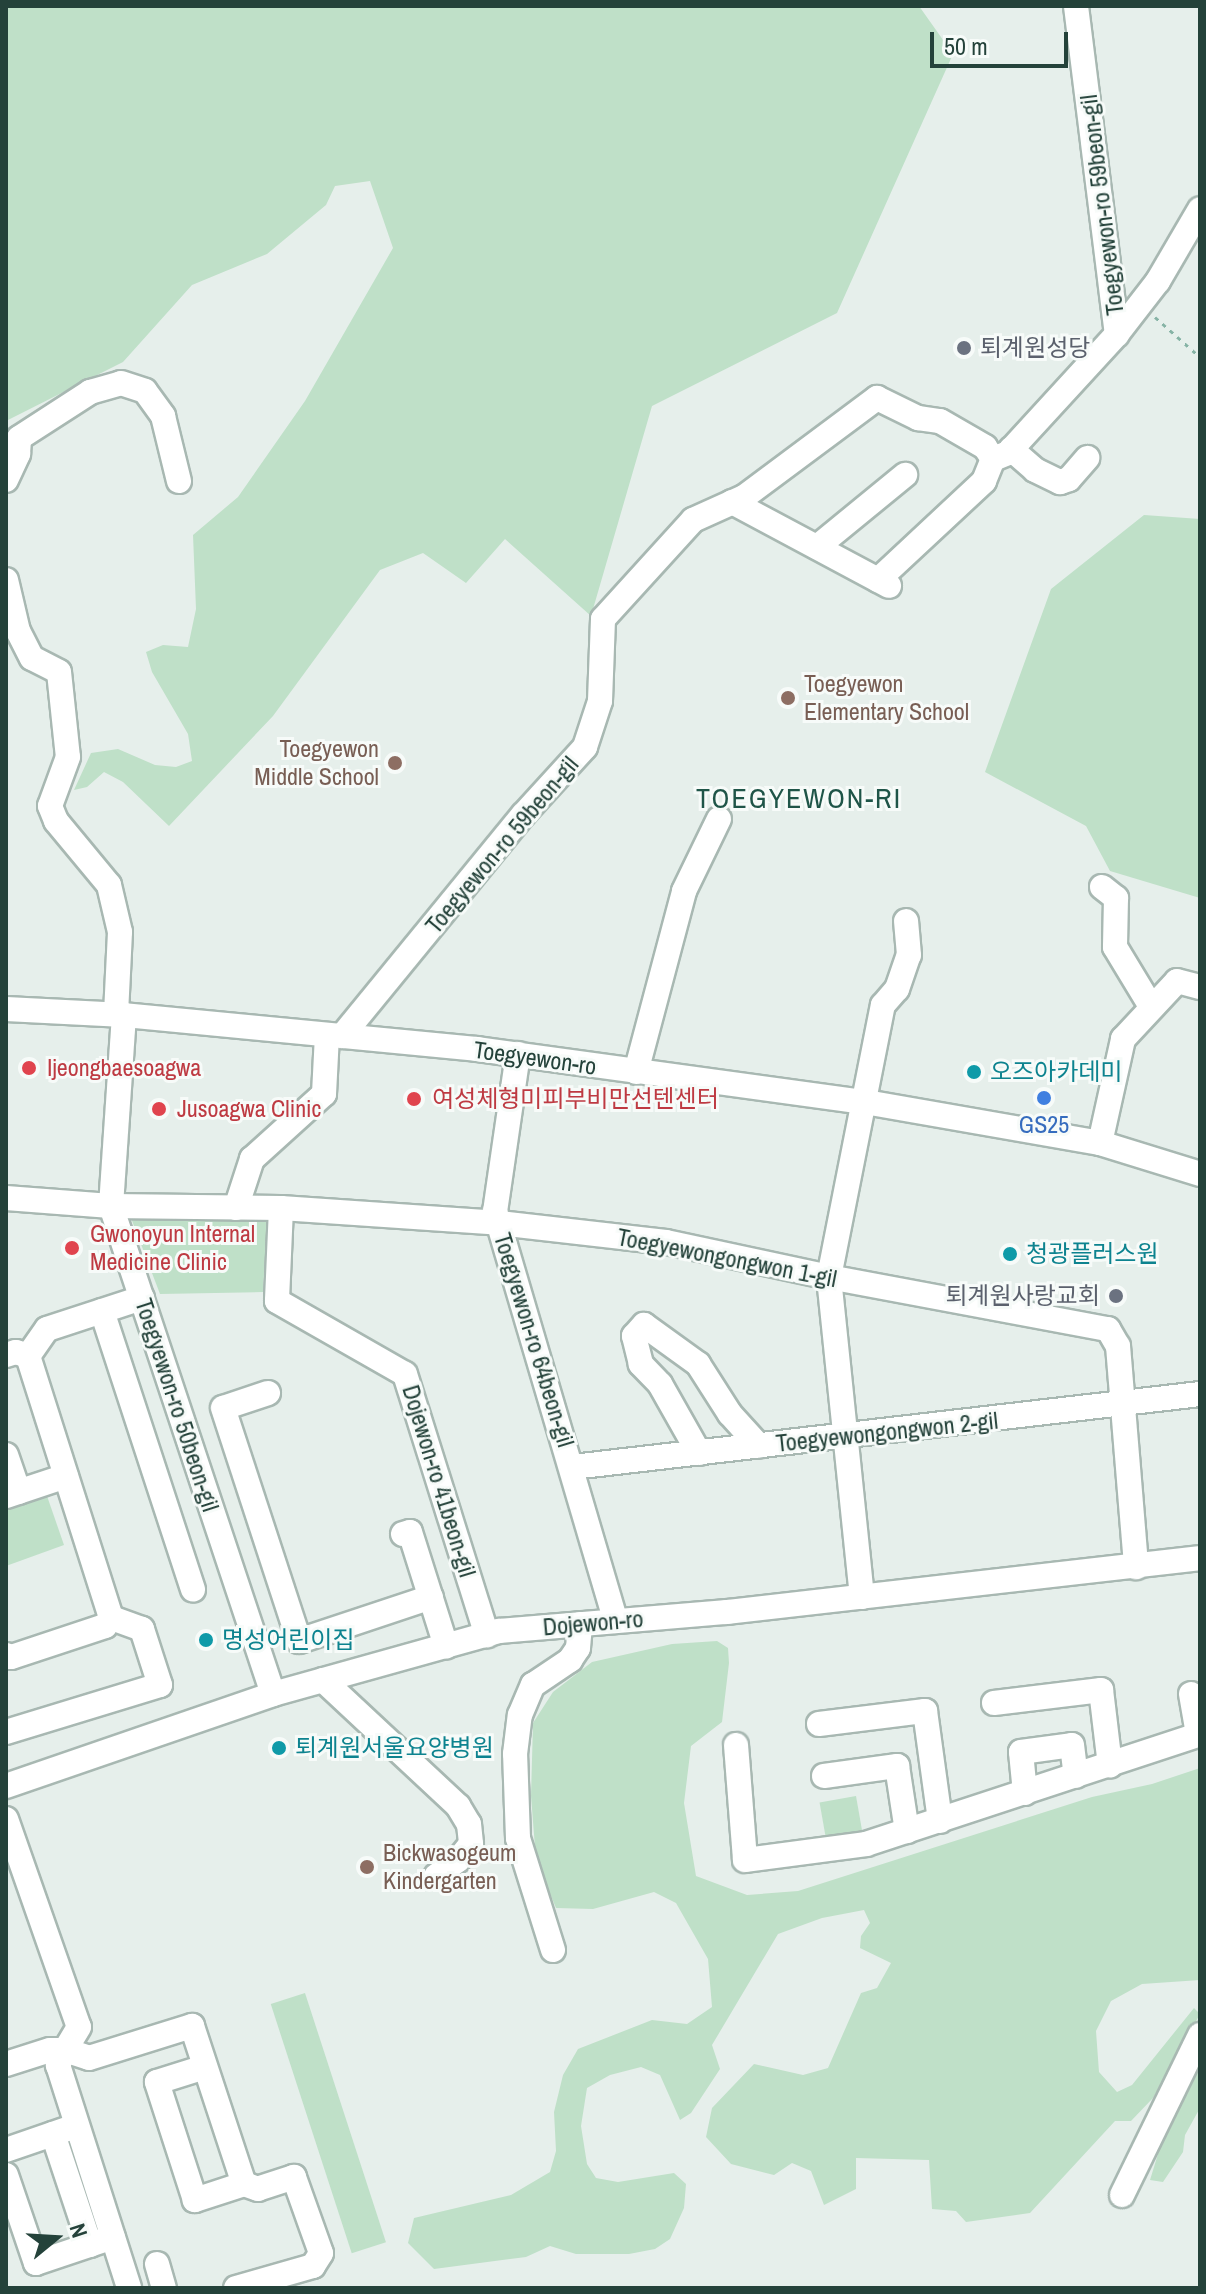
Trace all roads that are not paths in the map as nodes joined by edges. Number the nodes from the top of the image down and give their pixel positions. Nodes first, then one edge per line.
1 (1076, 6) edge
2 (1200, 209) edge
3 (1117, 334) junction
4 (1002, 454) junction
5 (1087, 458) dead end
6 (905, 475) dead end
7 (6, 480) edge
8 (179, 481) dead end
9 (732, 502) junction
10 (817, 547) junction
11 (6, 580) edge
12 (719, 819) dead end
13 (1102, 887) dead end
14 (906, 921) dead end
15 (1200, 987) edge
16 (1152, 1008) junction
17 (6, 1009) edge
18 (120, 1015) junction
19 (335, 1035) junction
20 (518, 1054) junction
21 (636, 1072) junction
22 (865, 1102) junction
23 (1100, 1143) junction
24 (1200, 1174) edge
25 (6, 1198) edge
26 (111, 1206) junction
27 (236, 1208) junction
28 (281, 1208) junction
29 (499, 1223) junction
30 (829, 1277) junction
31 (142, 1298) junction
32 (102, 1311) junction
33 (17, 1356) edge
34 (268, 1393) dead end
35 (1200, 1394) edge
36 (1123, 1406) junction
37 (845, 1437) junction
38 (759, 1446) junction
39 (699, 1453) junction
40 (6, 1455) edge
41 (240, 1459) junction
42 (573, 1467) junction
43 (200, 1472) junction
44 (66, 1476) junction
45 (12, 1494) edge
46 (403, 1534) dead end
47 (1200, 1558) edge
48 (1136, 1567) junction
49 (193, 1590) dead end
50 (431, 1597) junction
51 (862, 1597) junction
52 (111, 1618) junction
53 (616, 1621) junction
54 (580, 1624) junction
55 (487, 1635) junction
56 (446, 1646) junction
57 (6, 1655) edge
58 (323, 1680) junction
59 (273, 1694) junction
60 (1191, 1694) dead end
61 (994, 1703) dead end
62 (819, 1724) dead end
63 (6, 1732) edge
64 (1199, 1734) edge
65 (736, 1745) dead end
66 (1110, 1765) junction
67 (824, 1776) dead end
68 (1076, 1776) junction
69 (6, 1786) edge
70 (1025, 1793) junction
71 (6, 1819) edge
72 (940, 1821) junction
73 (907, 1831) junction
74 (436, 1876) dead end
75 (553, 1950) dead end
76 (1200, 2035) edge
77 (65, 2050) junction
78 (6, 2064) edge
79 (205, 2067) junction
80 (77, 2126) junction
81 (53, 2134) junction
82 (6, 2150) edge
83 (6, 2175) edge
84 (244, 2184) junction
85 (1122, 2195) dead end
86 (101, 2241) junction
87 (157, 2264) dead end
88 (129, 2288) edge
89 (164, 2288) edge
90 (236, 2288) edge

1 - 3 street, Toegyewon-ro 59beon-gil
2 - 3 street
3 - 4 street, Toegyewon-ro 59beon-gil
4 - 5 street
4 - 9 street, Toegyewon-ro 59beon-gil
4 - 10 street
6 - 10 street
7 - 8 street
9 - 10 street
9 - 19 street, Toegyewon-ro 59beon-gil
11 - 18 street, Toegyewon-ro 50beon-gil
12 - 21 street
13 - 16 street
14 - 22 street
15 - 16 street
16 - 23 street
17 - 18 street, Toegyewon-ro
18 - 19 street, Toegyewon-ro
18 - 26 street, Toegyewon-ro 50beon-gil
19 - 20 street, Toegyewon-ro
19 - 27 street
20 - 21 street, Toegyewon-ro
20 - 29 street, Toegyewon-ro 64beon-gil
21 - 22 street, Toegyewon-ro
22 - 23 street, Toegyewon-ro
22 - 30 street
23 - 24 street, Toegyewon-ro
25 - 26 street, Toegyewongongwon 1-gil
26 - 27 street, Toegyewongongwon 1-gil
26 - 31 street, Toegyewon-ro 50beon-gil
27 - 28 street, Toegyewongongwon 1-gil
28 - 29 street, Toegyewongongwon 1-gil
28 - 55 street, Dojewon-ro 41beon-gil
29 - 30 street, Toegyewongongwon 1-gil
29 - 42 street, Toegyewon-ro 64beon-gil
30 - 36 street, Toegyewongongwon 1-gil
30 - 37 street
31 - 32 street
31 - 43 street, Toegyewon-ro 50beon-gil
32 - 33 street
32 - 49 street
33 - 44 street
34 - 41 street
35 - 36 street, Toegyewongongwon 2-gil
36 - 37 street, Toegyewongongwon 2-gil
36 - 48 street, Toegyewongongwon 1-gil
37 - 38 street, Toegyewongongwon 2-gil
37 - 51 street
38 - 39 street, Toegyewongongwon 2-gil
38 - 39 street
39 - 42 street, Toegyewongongwon 2-gil
40 - 45 street
41 - 43 street
41 - 50 street
42 - 53 street, Toegyewon-ro 64beon-gil
43 - 59 street, Toegyewon-ro 50beon-gil
44 - 45 street
44 - 52 street
46 - 50 street
47 - 48 street, Dojewon-ro
48 - 51 street, Dojewon-ro
50 - 56 street
51 - 53 street, Dojewon-ro
52 - 57 street
52 - 63 street
53 - 54 street, Dojewon-ro
54 - 55 street, Dojewon-ro
54 - 75 street
55 - 56 street, Dojewon-ro
56 - 58 street, Dojewon-ro
58 - 59 street, Dojewon-ro
58 - 74 street
59 - 69 street, Dojewon-ro
60 - 64 street
61 - 66 street
62 - 72 street
64 - 66 street
65 - 73 street
66 - 68 street
67 - 73 street
68 - 70 street
68 - 70 street
70 - 72 street
71 - 77 street
72 - 73 street
76 - 85 street
77 - 78 street
77 - 79 street
77 - 80 street
79 - 84 street
79 - 84 street
80 - 81 street
80 - 86 street
81 - 82 street
81 - 86 street
83 - 86 street
84 - 90 street
86 - 88 street
87 - 89 street

